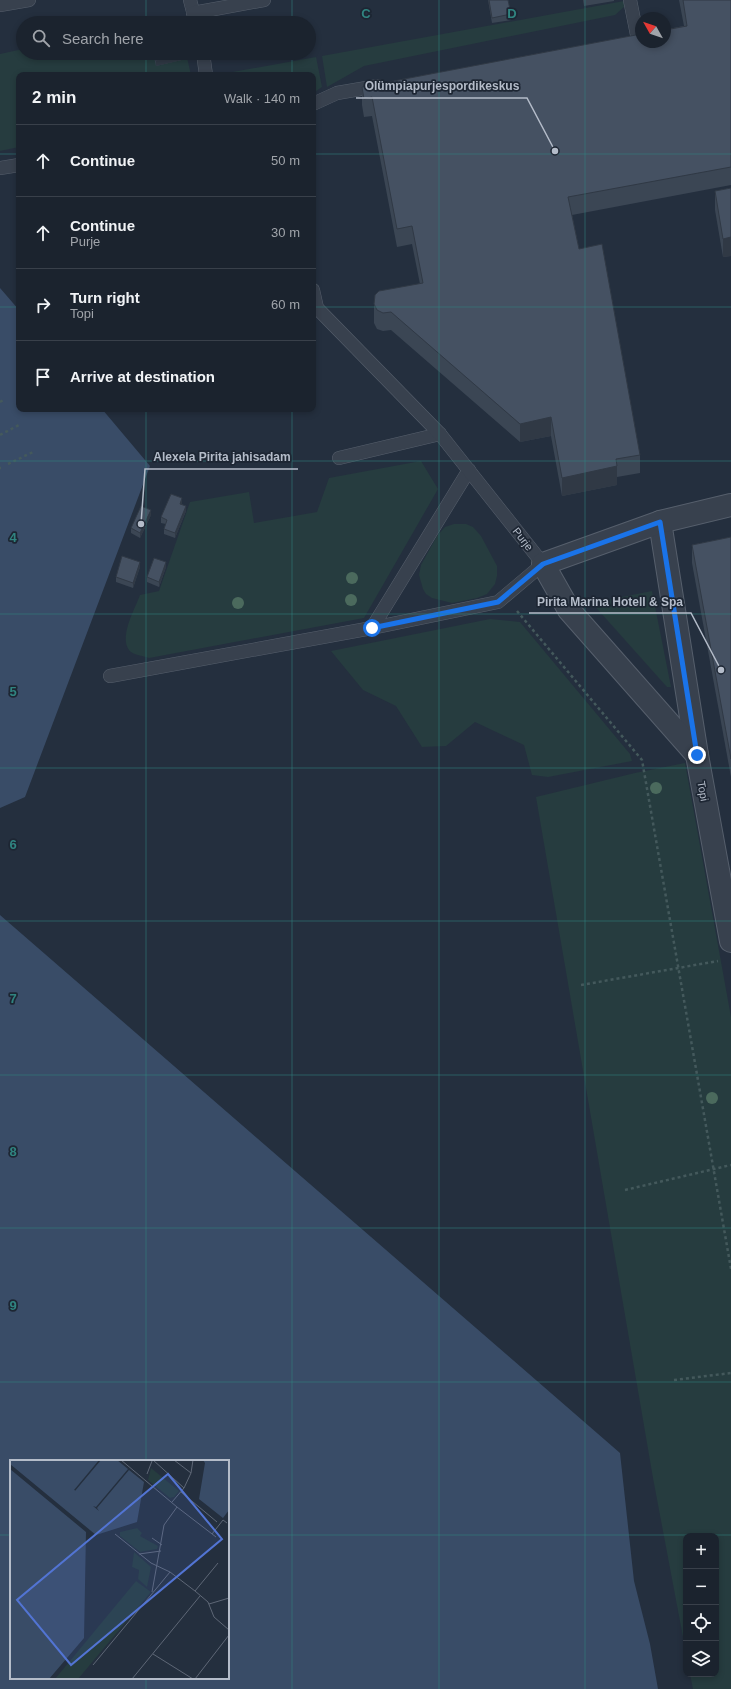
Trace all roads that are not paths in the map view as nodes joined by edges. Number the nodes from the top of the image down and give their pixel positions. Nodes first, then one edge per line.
1 (29, 0) edge
2 (190, 0) edge
3 (264, 0) edge
4 (630, 0) edge
5 (0, 6) edge
6 (194, 16) edge
7 (202, 16) edge
8 (635, 22) edge
9 (635, 41) edge
10 (622, 43) edge
11 (204, 60) edge
12 (206, 72) edge
13 (391, 83) edge
14 (316, 103) edge
15 (16, 165) edge
16 (0, 168) edge
17 (316, 304) edge
18 (440, 434) junction
19 (339, 458) dead end
20 (468, 470) junction
21 (731, 505) edge
22 (660, 522) junction
23 (543, 564) junction
24 (372, 628) junction
25 (110, 676) dead end
26 (697, 755) junction
27 (727, 950) edge

1 - 5 lane
2 - 6 lane
3 - 7 lane
4 - 8 lane
9 - 10 lane
11 - 12 lane
13 - 14 lane
15 - 16 lane
17 - 18 lane, Purje
18 - 19 lane
18 - 20 lane, Purje
20 - 23 lane, Purje
20 - 24 lane
21 - 22 street
22 - 23 street
22 - 26 street, Topi
23 - 24 lane
23 - 26 street
24 - 25 lane
26 - 27 street, Topi

